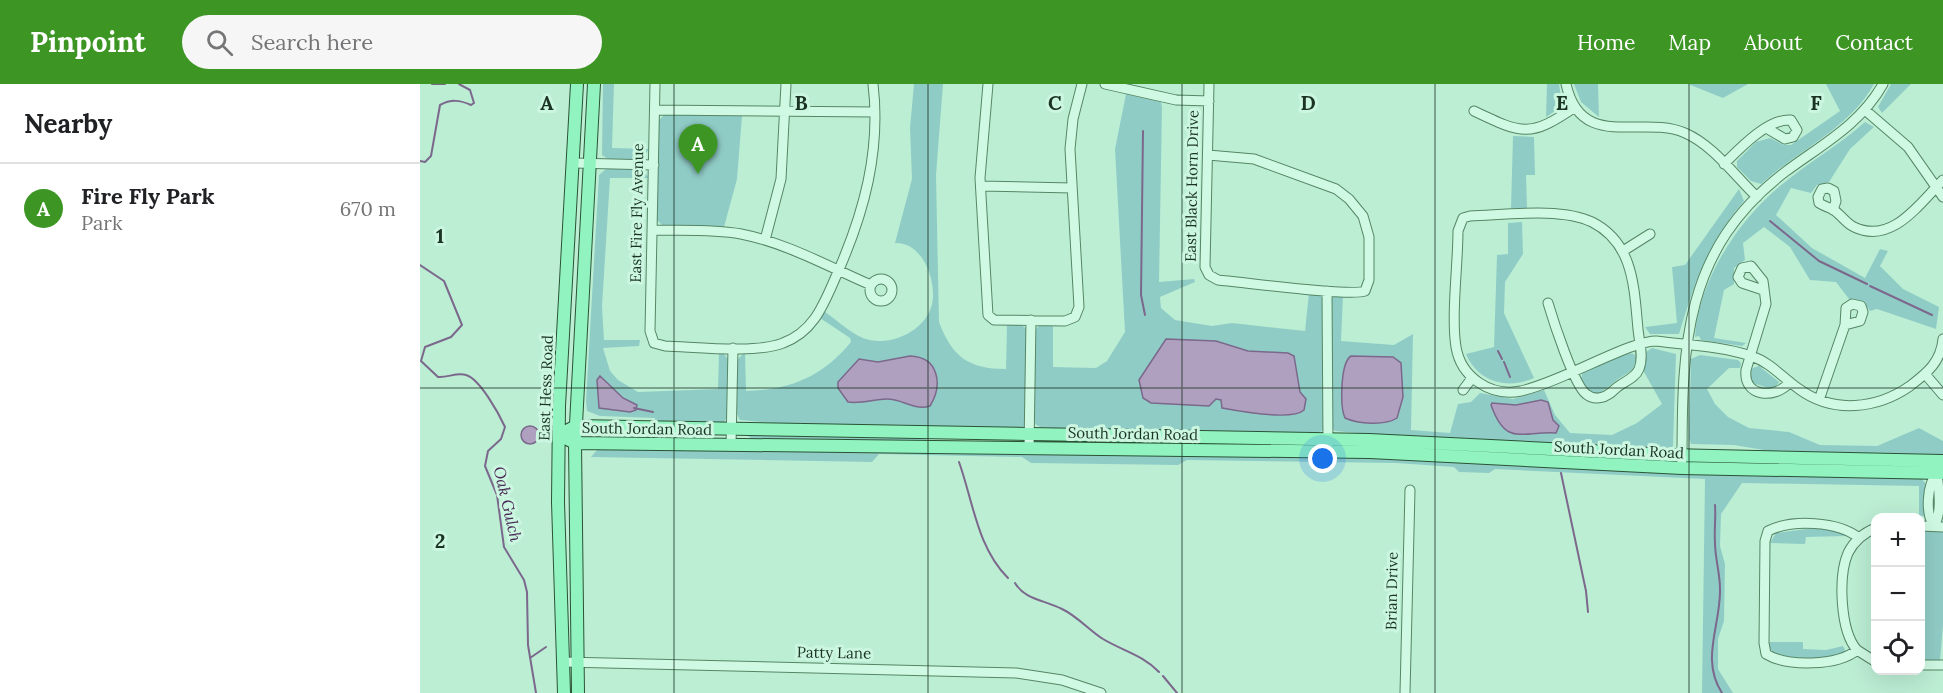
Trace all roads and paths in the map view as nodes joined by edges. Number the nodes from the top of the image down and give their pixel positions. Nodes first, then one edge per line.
1 (577, 84) edge
2 (594, 84) edge
3 (655, 84) edge
4 (786, 84) edge
5 (873, 84) edge
6 (988, 84) edge
7 (1082, 84) edge
8 (1105, 84) edge
9 (1209, 84) edge
10 (1566, 84) edge
11 (1882, 84) edge
12 (1209, 101) junction
13 (1575, 106) junction
14 (655, 110) junction
15 (1865, 110) junction
16 (1474, 111) dead end
17 (785, 112) junction
18 (875, 112) junction
19 (1768, 129) dead end
20 (1208, 155) junction
21 (574, 162) junction
22 (591, 163) junction
23 (1724, 164) junction
24 (654, 165) junction
25 (1940, 184) edge
26 (981, 186) junction
27 (1072, 188) junction
28 (1757, 197) junction
29 (1943, 197) edge
30 (1833, 210) dead end
31 (652, 230) junction
32 (1650, 234) dead end
33 (765, 240) junction
34 (1623, 251) junction
35 (838, 271) junction
36 (871, 285) dead end
37 (1763, 290) dead end
38 (1327, 291) junction
39 (1548, 303) dead end
40 (1031, 320) junction
41 (1845, 325) dead end
42 (1943, 339) edge
43 (1639, 344) junction
44 (1685, 345) junction
45 (733, 348) junction
46 (1751, 356) junction
47 (1573, 370) junction
48 (1925, 374) junction
49 (1472, 378) junction
50 (1790, 382) junction
51 (1463, 390) dead end
52 (1943, 395) edge
53 (1819, 400) junction
54 (576, 426) junction
55 (731, 430) junction
56 (559, 435) junction
57 (1029, 435) junction
58 (575, 443) junction
59 (1328, 445) junction
60 (731, 446) junction
61 (1029, 448) junction
62 (1682, 455) junction
63 (1940, 467) edge
64 (1682, 468) junction
65 (1410, 490) dead end
66 (1938, 526) edge
67 (1871, 530) edge
68 (1859, 538) junction
69 (1857, 650) junction
70 (1871, 659) edge
71 (564, 662) junction
72 (578, 662) junction
73 (1925, 665) edge
74 (1943, 665) edge
75 (564, 693) edge
76 (578, 693) edge
77 (1101, 693) edge
78 (1405, 693) edge

1 - 21 main road, East Hess Road
2 - 22 main road, East Hess Road
3 - 14 street, East Fire Fly Avenue
4 - 17 street
5 - 18 street
6 - 26 street
7 - 27 street
8 - 12 street
9 - 12 street, East Black Horn Drive
10 - 13 street
11 - 15 street
12 - 20 street, East Black Horn Drive
13 - 16 street
13 - 23 street
14 - 17 street
14 - 24 street, East Fire Fly Avenue
15 - 25 street
15 - 28 street
17 - 18 street
17 - 33 street
18 - 35 street
19 - 23 street
20 - 38 street, East Black Horn Drive
20 - 38 street, East Black Horn Drive
21 - 22 street
21 - 56 main road, East Hess Road
22 - 24 street
22 - 54 main road, East Hess Road
23 - 28 street
24 - 31 street, East Fire Fly Avenue
25 - 29 street
25 - 30 street
26 - 27 street
26 - 40 street
27 - 40 street
28 - 44 street
31 - 33 street
31 - 45 street, East Fire Fly Avenue
32 - 34 street
33 - 35 street
34 - 43 street
34 - 49 street
35 - 36 street
35 - 45 street
37 - 46 street
38 - 59 street
39 - 47 street
40 - 57 street
41 - 53 street
42 - 48 street
43 - 44 street
43 - 47 street
43 - 47 street
44 - 46 street
44 - 62 street
45 - 55 street
46 - 50 street
46 - 50 street
47 - 49 street
48 - 52 street
48 - 53 street
49 - 51 street
50 - 53 street
54 - 55 main road, South Jordan Road
54 - 56 main road, South Jordan Road
54 - 58 main road, East Hess Road
55 - 57 main road, South Jordan Road
55 - 60 street
56 - 58 main road, South Jordan Road
56 - 71 main road, East Hess Road
57 - 59 main road, South Jordan Road
57 - 61 street
58 - 60 main road, South Jordan Road
58 - 72 main road, East Hess Road
59 - 61 main road, South Jordan Road
59 - 62 main road, South Jordan Road
59 - 64 main road, South Jordan Road
60 - 61 main road, South Jordan Road
62 - 63 main road, South Jordan Road
62 - 64 street
63 - 64 main road, South Jordan Road
63 - 66 street
65 - 78 street, Brian Drive
67 - 68 street
68 - 69 street
68 - 69 street
69 - 70 street
71 - 72 street, Patty Lane
71 - 75 main road, East Hess Road
72 - 76 main road, East Hess Road
72 - 77 street, Patty Lane
73 - 74 street

